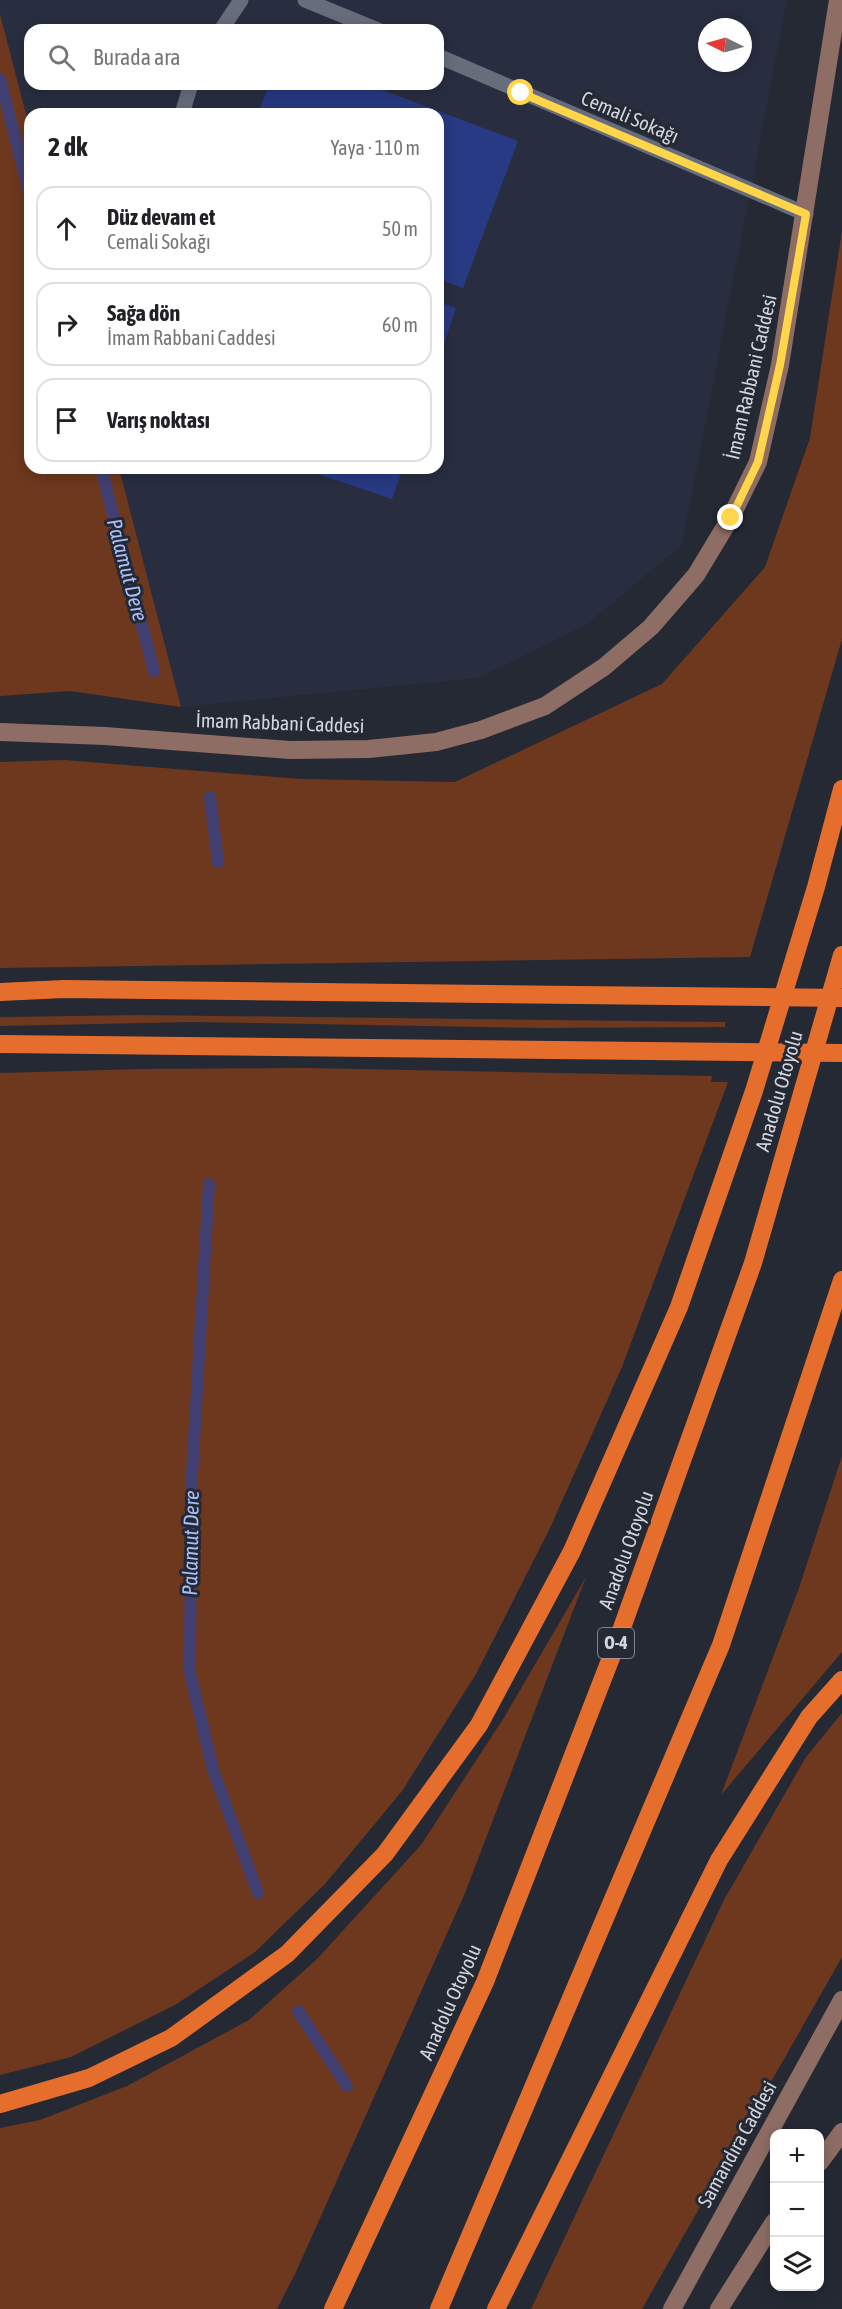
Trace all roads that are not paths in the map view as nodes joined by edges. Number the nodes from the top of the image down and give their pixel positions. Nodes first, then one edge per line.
1 (241, 0) edge
2 (305, 0) edge
3 (838, 0) edge
4 (225, 24) edge
5 (363, 24) edge
6 (444, 59) edge
7 (189, 90) edge
8 (184, 108) edge
9 (806, 214) junction
10 (0, 732) edge
11 (842, 789) edge
12 (842, 955) edge
13 (0, 992) edge
14 (842, 998) edge
15 (0, 1044) edge
16 (842, 1053) edge
17 (842, 1280) edge
18 (842, 1680) edge
19 (842, 2000) edge
20 (0, 2104) edge
21 (842, 2132) edge
22 (824, 2155) edge
23 (770, 2228) edge
24 (333, 2309) edge
25 (439, 2309) edge
26 (496, 2309) edge
27 (672, 2309) edge
28 (719, 2309) edge

1 - 4 lane
2 - 5 lane
3 - 9 main road, İmam Rabbani Caddesi
6 - 9 lane, Cemali Sokağı
7 - 8 lane
9 - 10 main road, İmam Rabbani Caddesi
11 - 20 highway
12 - 24 highway, Anadolu Otoyolu / O-4
13 - 14 highway
15 - 16 highway
17 - 25 highway
18 - 26 highway
19 - 27 main road, Samandıra Caddesi
21 - 22 main road
23 - 28 main road

